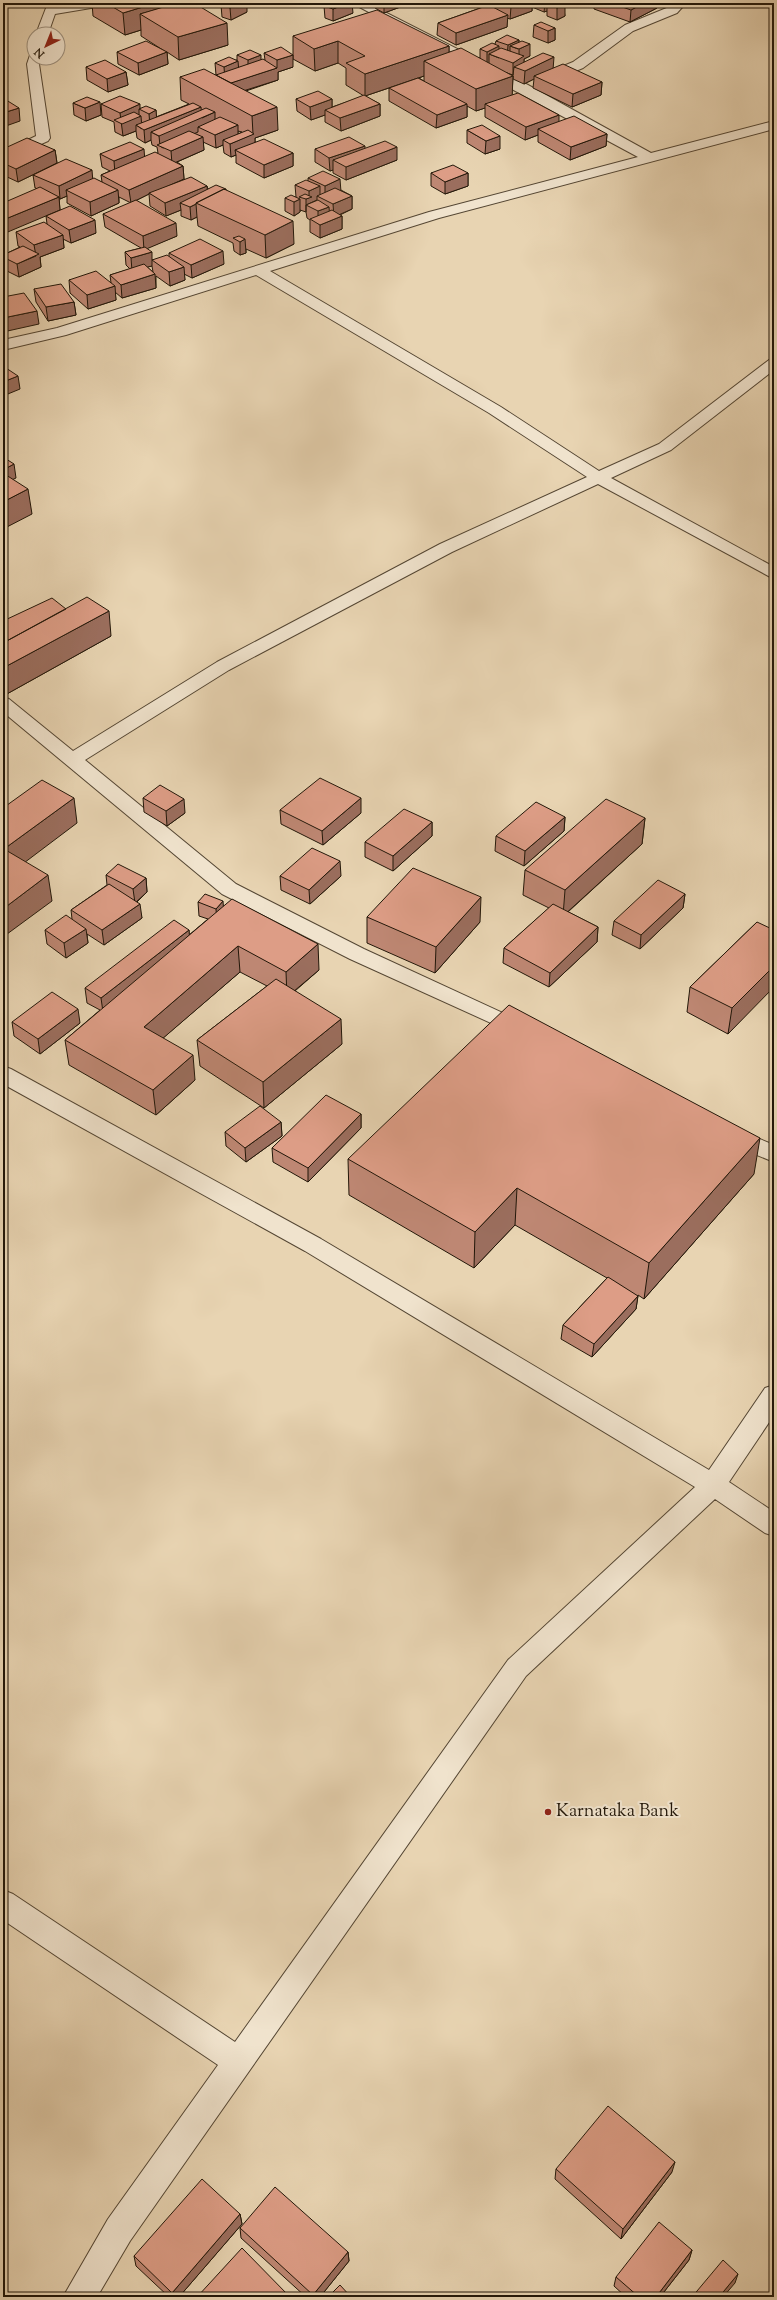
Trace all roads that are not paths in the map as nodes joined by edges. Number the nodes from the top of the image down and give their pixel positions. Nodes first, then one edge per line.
1 (97, 3) edge
2 (358, 3) edge
3 (680, 3) edge
4 (45, 26) edge
5 (32, 66) edge
6 (523, 88) junction
7 (774, 125) edge
8 (3, 157) edge
9 (650, 158) junction
10 (259, 271) junction
11 (3, 345) edge
12 (774, 363) edge
13 (598, 478) junction
14 (774, 574) edge
15 (3, 703) edge
16 (72, 760) junction
17 (540, 1038) edge
18 (3, 1074) edge
19 (712, 1126) edge
20 (774, 1154) edge
21 (774, 1395) edge
22 (713, 1485) junction
23 (774, 1525) edge
24 (3, 1904) edge
25 (239, 2062) junction
26 (79, 2297) edge

1 - 4 street
2 - 6 street
3 - 6 street
5 - 8 street
6 - 9 street
7 - 9 street
9 - 10 street
10 - 11 street
10 - 13 street
12 - 13 street
13 - 14 street
13 - 16 street
15 - 16 street
16 - 17 street
18 - 22 street
19 - 20 street
21 - 22 street
22 - 23 street
22 - 25 street
24 - 25 street
25 - 26 street

